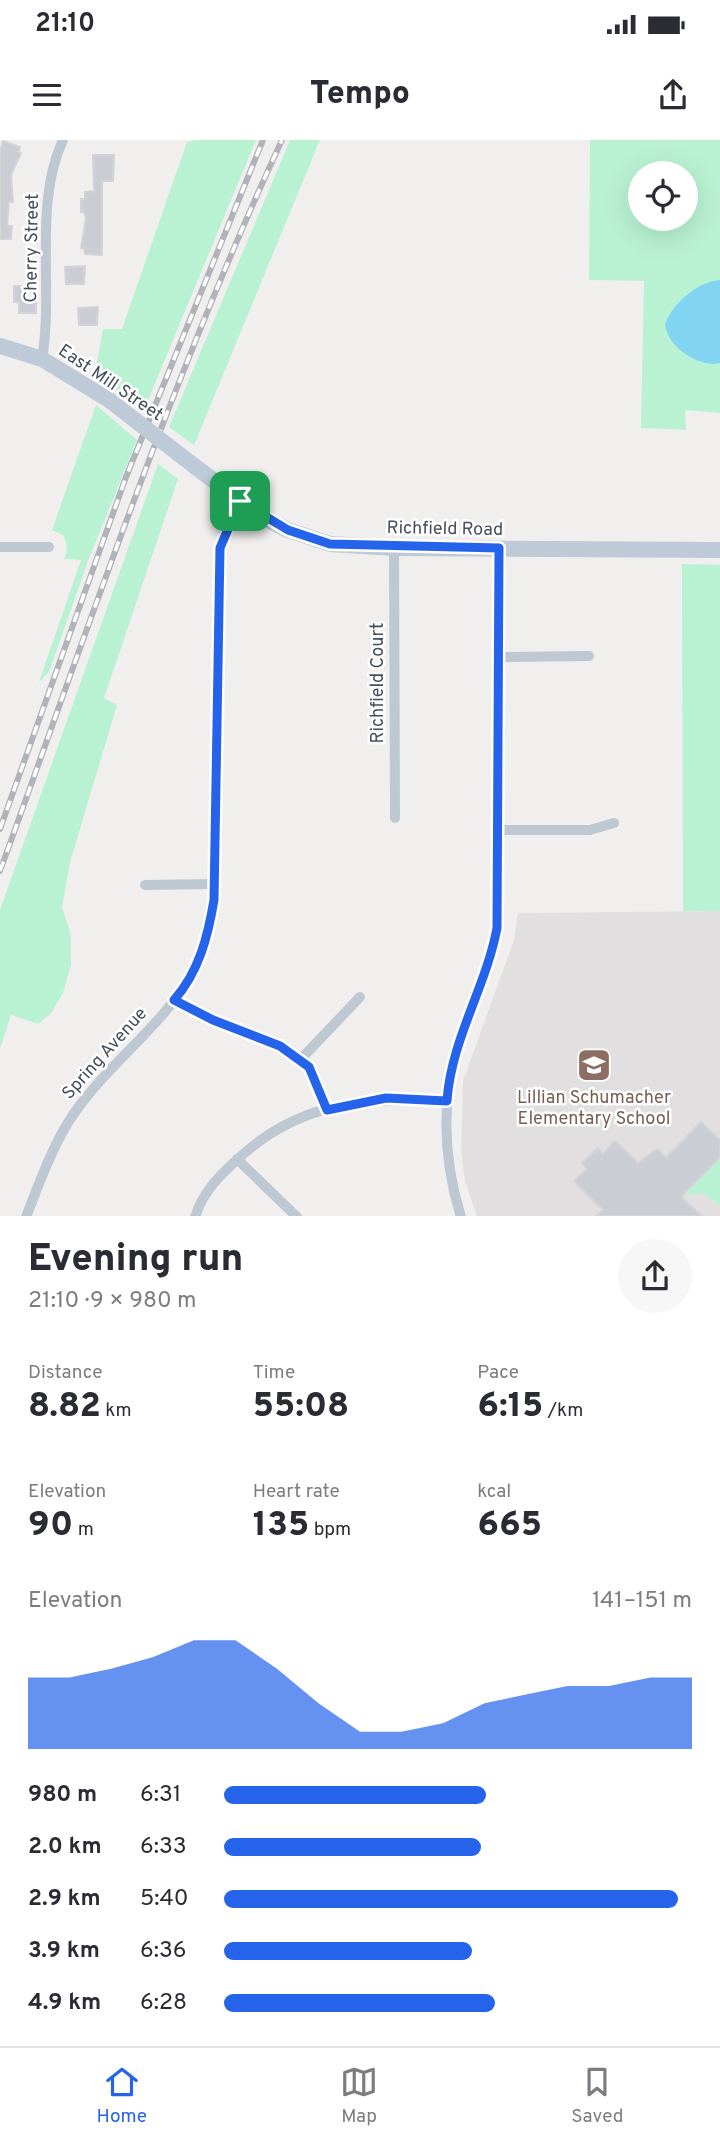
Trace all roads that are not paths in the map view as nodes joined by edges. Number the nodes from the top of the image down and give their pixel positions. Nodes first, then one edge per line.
1 (63, 140) edge
2 (0, 346) edge
3 (42, 359) junction
4 (193, 465) joint
5 (240, 501) junction
6 (0, 547) edge
7 (49, 547) dead end
8 (394, 548) junction
9 (499, 548) junction
10 (720, 550) edge
11 (589, 656) dead end
12 (499, 657) junction
13 (395, 818) dead end
14 (614, 823) dead end
15 (498, 830) junction
16 (215, 884) junction
17 (145, 885) dead end
18 (360, 998) dead end
19 (174, 1000) junction
20 (300, 1060) junction
21 (447, 1101) junction
22 (327, 1110) junction
23 (237, 1159) junction
24 (26, 1216) edge
25 (195, 1216) edge
26 (297, 1216) edge
27 (460, 1216) edge

1 - 3 street, Cherry Street
2 - 3 street, East Mill Street
3 - 4 street, East Mill Street, bridge
4 - 5 street, Richfield Road
5 - 8 street, Richfield Road
5 - 16 street, Spring Avenue
6 - 7 street
8 - 9 street, Richfield Road
8 - 13 street, Richfield Court
9 - 10 street, Richfield Road
9 - 12 street
11 - 12 street
12 - 15 street
14 - 15 street
15 - 21 street
16 - 17 street
16 - 19 street, Spring Avenue
18 - 20 street
19 - 20 street
19 - 24 street, Spring Avenue
20 - 22 street
21 - 22 street
21 - 27 street
22 - 23 street
23 - 25 street
23 - 26 street

